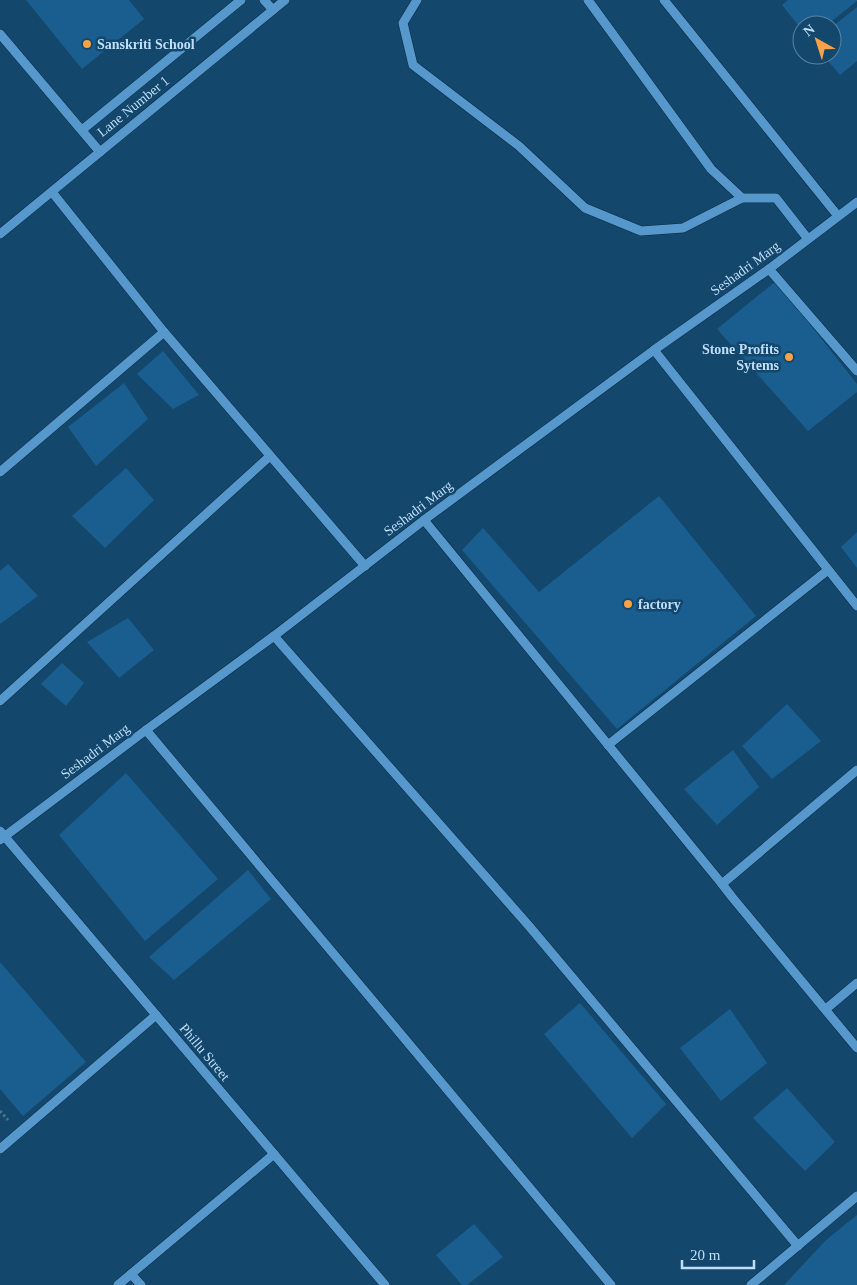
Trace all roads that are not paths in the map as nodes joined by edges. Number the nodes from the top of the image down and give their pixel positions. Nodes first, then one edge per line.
1 (241, 0) edge
2 (264, 0) edge
3 (285, 0) edge
4 (417, 0) edge
5 (588, 0) edge
6 (664, 0) edge
7 (272, 10) junction
8 (0, 34) edge
9 (82, 130) junction
10 (100, 152) junction
11 (52, 192) junction
12 (742, 198) junction
13 (857, 202) edge
14 (838, 216) junction
15 (0, 234) edge
16 (808, 239) junction
17 (769, 269) junction
18 (164, 332) junction
19 (654, 350) junction
20 (857, 372) edge
21 (270, 456) junction
22 (0, 472) edge
23 (424, 520) junction
24 (365, 566) junction
25 (828, 570) junction
26 (857, 606) edge
27 (274, 636) junction
28 (0, 701) edge
29 (146, 730) junction
30 (608, 745) junction
31 (857, 770) edge
32 (2, 836) edge
33 (722, 884) junction
34 (857, 983) edge
35 (826, 1009) junction
36 (156, 1015) junction
37 (857, 1048) edge
38 (0, 1149) edge
39 (274, 1154) junction
40 (857, 1196) edge
41 (798, 1246) junction
42 (131, 1274) junction
43 (118, 1285) edge
44 (141, 1285) edge
45 (385, 1285) edge
46 (611, 1285) edge
47 (752, 1285) edge

1 - 9 street
2 - 7 street
3 - 7 street, Lane Number 1
4 - 12 street
5 - 12 street
6 - 14 street
7 - 10 street, Lane Number 1
8 - 9 street
9 - 10 street
10 - 11 street, Lane Number 1
11 - 15 street, Lane Number 1
11 - 18 street
12 - 16 street
13 - 14 street, Seshadri Marg
14 - 16 street, Seshadri Marg
16 - 17 street, Seshadri Marg
17 - 19 street, Seshadri Marg
17 - 20 street
18 - 21 street
18 - 22 street
19 - 23 street, Seshadri Marg
19 - 25 street
21 - 24 street
21 - 28 street
23 - 24 street, Seshadri Marg
23 - 30 street
24 - 27 street, Seshadri Marg
25 - 26 street
25 - 30 street
27 - 29 street, Seshadri Marg
27 - 41 street
29 - 32 street, Seshadri Marg
29 - 46 street
30 - 33 street
31 - 33 street
32 - 36 street, Phillu Street
33 - 35 street
34 - 35 street
35 - 37 street
36 - 38 street
36 - 39 street, Phillu Street
39 - 42 street
39 - 45 street, Phillu Street
40 - 41 street
41 - 47 street
42 - 43 street
42 - 44 street

